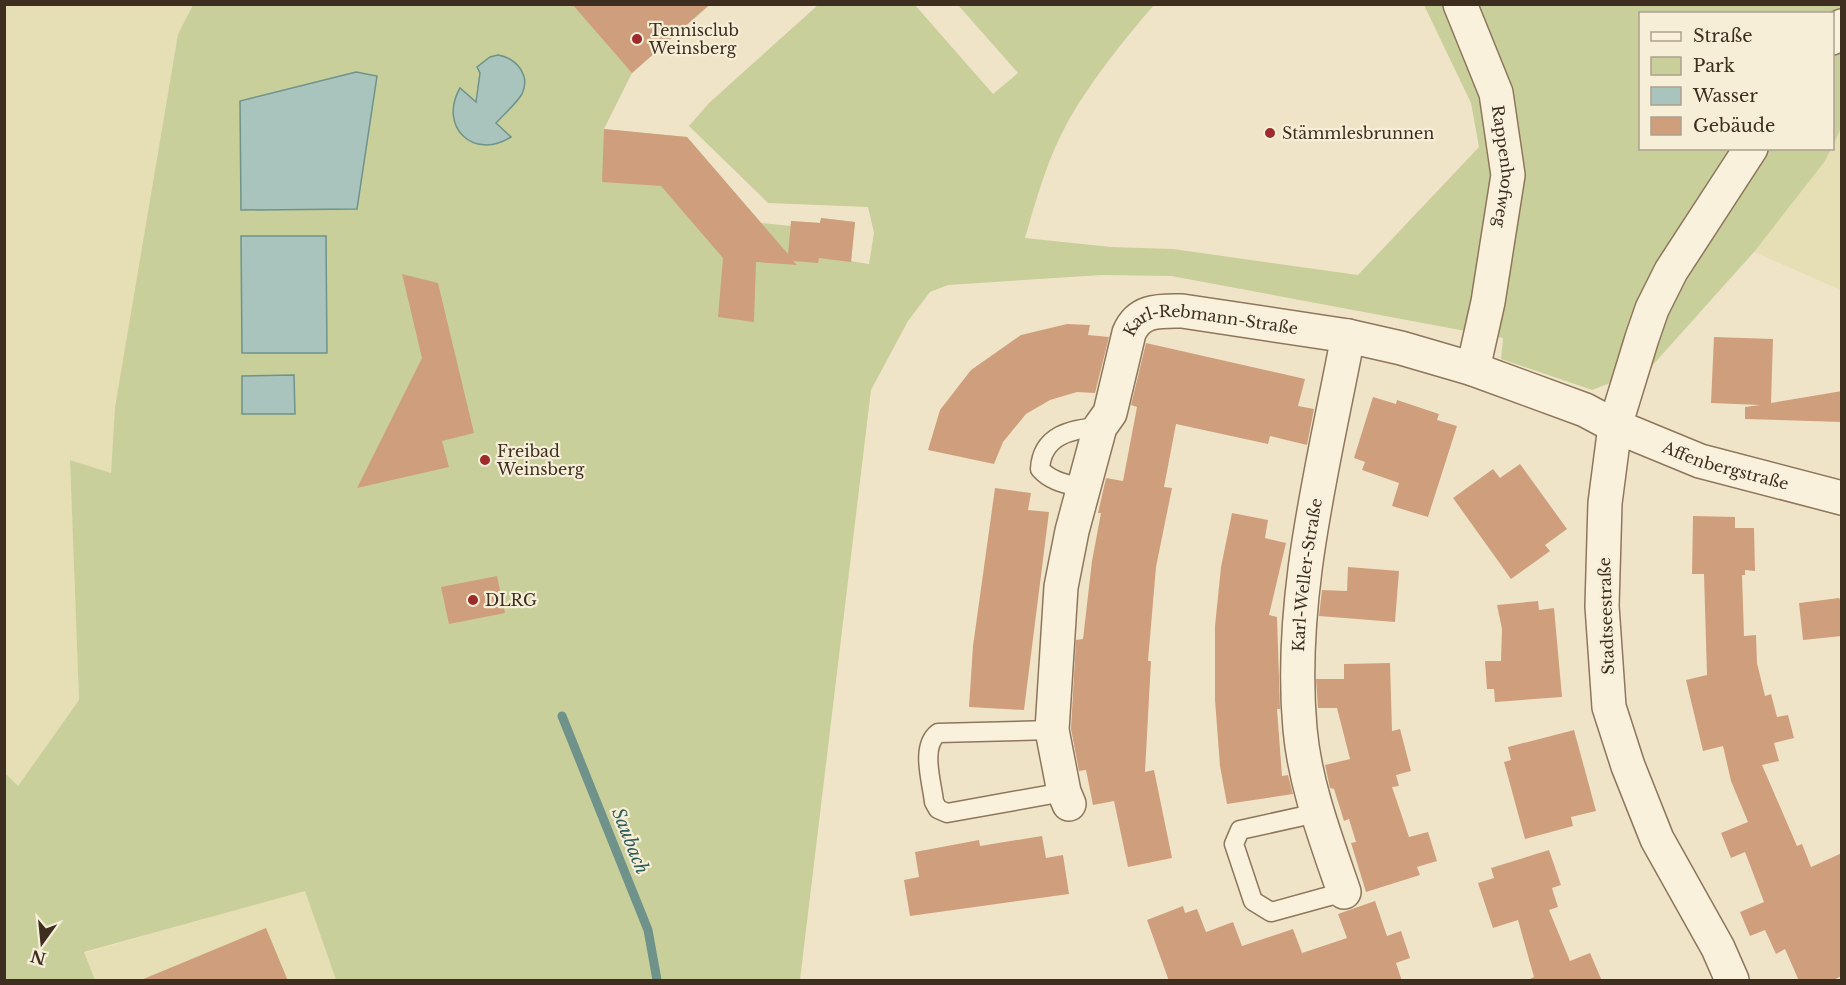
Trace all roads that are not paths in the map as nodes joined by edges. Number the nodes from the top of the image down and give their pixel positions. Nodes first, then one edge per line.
1 (1460, 4) edge
2 (1750, 150) edge
3 (1348, 336) junction
4 (1473, 369) junction
5 (1615, 426) junction
6 (1100, 427) junction
7 (1083, 488) junction
8 (1842, 498) edge
9 (1052, 730) junction
10 (1066, 798) joint
11 (1317, 813) junction
12 (1344, 892) joint
13 (1719, 948) junction
14 (1720, 981) edge
15 (1732, 981) edge

1 - 4 street, Rappenhofweg
2 - 5 street, Stadtseestraße
3 - 4 street, Karl-Rebmann-Straße
3 - 6 street, Karl-Rebmann-Straße
3 - 11 street, Karl-Weller-Straße
4 - 5 street, Karl-Rebmann-Straße
5 - 8 street, Affenbergstraße
5 - 13 street, Stadtseestraße
6 - 7 street, Karl-Rebmann-Straße
6 - 7 lane
7 - 9 street, Karl-Rebmann-Straße
9 - 10 street, Karl-Rebmann-Straße
9 - 10 lane, Karl-Rebmann-Straße
11 - 12 street, Karl-Weller-Straße
11 - 12 lane, Karl-Weller-Straße
13 - 14 street, Stadtseestraße
13 - 15 street, Stadtseestraße

